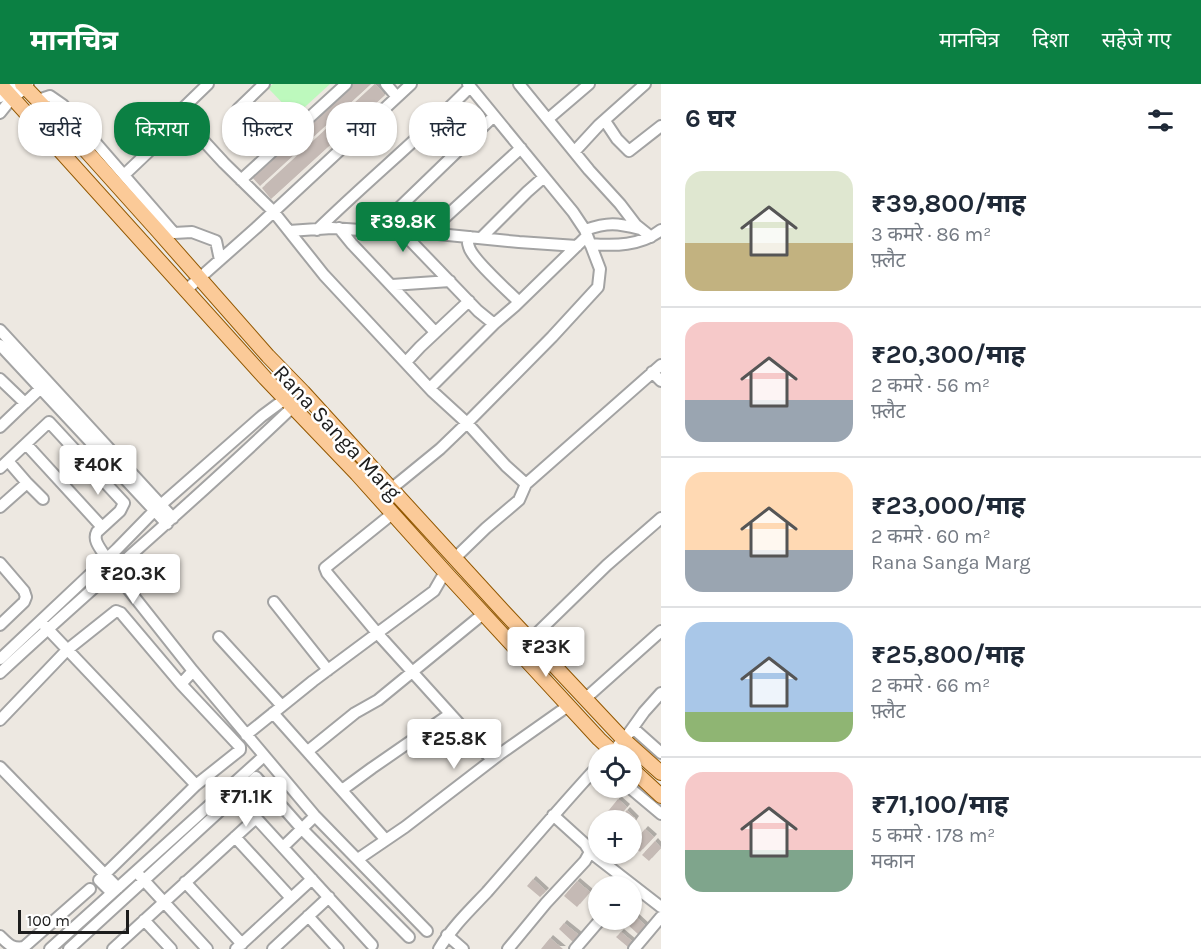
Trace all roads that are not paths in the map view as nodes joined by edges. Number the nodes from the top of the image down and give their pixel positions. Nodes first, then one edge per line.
1 (208, 84) edge
2 (264, 84) edge
3 (346, 84) edge
4 (386, 84) edge
5 (411, 84) edge
6 (519, 84) edge
7 (570, 84) edge
8 (589, 84) edge
9 (645, 84) edge
10 (469, 86) edge
11 (14, 89) edge
12 (578, 93) junction
13 (397, 97) junction
14 (38, 100) junction
15 (189, 102) edge
16 (245, 102) edge
17 (0, 113) edge
18 (314, 113) edge
19 (495, 116) junction
20 (548, 119) junction
21 (604, 121) junction
22 (661, 126) edge
23 (210, 147) edge
24 (521, 148) junction
25 (575, 152) junction
26 (143, 156) edge
27 (267, 156) edge
28 (124, 174) junction
29 (544, 177) junction
30 (241, 180) junction
31 (273, 212) junction
32 (339, 228) junction
33 (641, 229) junction
34 (317, 230) junction
35 (661, 230) edge
36 (289, 231) junction
37 (375, 231) junction
38 (403, 233) junction
39 (428, 233) junction
40 (587, 237) junction
41 (651, 237) junction
42 (475, 238) junction
43 (577, 246) junction
44 (220, 260) junction
45 (199, 278) junction
46 (450, 281) junction
47 (392, 285) junction
48 (186, 290) junction
49 (469, 301) junction
50 (519, 302) junction
51 (494, 324) junction
52 (0, 330) edge
53 (435, 332) junction
54 (0, 345) edge
55 (406, 362) junction
56 (657, 369) edge
57 (661, 381) edge
58 (1, 383) edge
59 (44, 385) junction
60 (430, 388) junction
61 (301, 390) junction
62 (25, 403) junction
63 (289, 403) junction
64 (467, 423) junction
65 (0, 427) edge
66 (26, 444) junction
67 (4, 465) edge
68 (27, 483) junction
69 (526, 484) junction
70 (391, 489) junction
71 (43, 499) dead end
72 (0, 507) edge
73 (158, 508) junction
74 (392, 513) junction
75 (170, 521) junction
76 (658, 526) edge
77 (102, 527) junction
78 (455, 558) junction
79 (107, 559) junction
80 (0, 563) edge
81 (113, 570) junction
82 (445, 572) junction
83 (274, 602) dead end
84 (483, 614) junction
85 (0, 625) edge
86 (44, 625) junction
87 (661, 631) edge
88 (378, 634) junction
89 (219, 637) dead end
90 (531, 639) junction
91 (67, 650) junction
92 (0, 659) edge
93 (189, 667) junction
94 (328, 670) junction
95 (412, 671) junction
96 (0, 673) edge
97 (173, 675) junction
98 (181, 684) junction
99 (661, 693) edge
100 (586, 699) junction
101 (568, 706) junction
102 (278, 710) junction
103 (450, 714) junction
104 (0, 720) edge
105 (633, 728) junction
106 (246, 735) junction
107 (624, 740) junction
108 (603, 744) edge
109 (620, 744) edge
110 (308, 751) junction
111 (661, 753) edge
112 (264, 756) junction
113 (492, 760) junction
114 (0, 767) edge
115 (661, 773) edge
116 (588, 777) edge
117 (642, 778) edge
118 (196, 785) junction
119 (342, 790) junction
120 (236, 796) junction
121 (661, 796) edge
122 (642, 798) edge
123 (661, 814) edge
124 (553, 815) junction
125 (315, 816) junction
126 (256, 818) junction
127 (302, 829) junction
128 (235, 837) junction
129 (386, 840) junction
130 (283, 847) junction
131 (588, 849) edge
132 (588, 856) edge
133 (358, 859) junction
134 (604, 864) edge
135 (105, 874) junction
136 (139, 876) junction
137 (618, 876) edge
138 (312, 879) junction
139 (185, 882) junction
140 (90, 889) dead end
141 (115, 890) junction
142 (642, 894) edge
143 (329, 897) junction
144 (291, 898) junction
145 (164, 902) junction
146 (661, 907) edge
147 (308, 916) junction
148 (661, 917) edge
149 (144, 920) junction
150 (591, 930) edge
151 (427, 931) dead end
152 (447, 935) junction
153 (0, 936) edge
154 (409, 937) dead end
155 (372, 945) dead end
156 (239, 946) edge
157 (50, 949) edge
158 (69, 949) edge
159 (113, 949) edge
160 (171, 949) edge
161 (207, 949) edge
162 (273, 949) edge
163 (338, 949) edge
164 (439, 949) edge
165 (463, 949) edge
166 (508, 949) edge
167 (575, 949) edge
168 (634, 949) edge

1 - 15 street
2 - 16 street
3 - 18 street
4 - 13 street
5 - 13 street
6 - 20 street
7 - 12 street
8 - 12 street
9 - 21 street
10 - 19 street
10 - 34 street
11 - 14 main road, Rana Sanga Marg
11 - 17 street
11 - 48 main road, Rana Sanga Marg
12 - 20 street
13 - 31 street
14 - 28 street
14 - 45 main road, Rana Sanga Marg
19 - 24 street
19 - 37 street
20 - 25 street
21 - 22 street
21 - 25 street
23 - 30 street
24 - 29 street
24 - 39 street
25 - 33 street
26 - 28 street
27 - 30 street
28 - 44 street
29 - 40 street
29 - 42 street
30 - 31 street
31 - 36 street
31 - 44 street
32 - 34 street
32 - 37 street
32 - 47 street
33 - 40 street
33 - 41 street
34 - 36 street
35 - 41 street
36 - 55 street
37 - 38 street
38 - 39 street
38 - 46 street
39 - 42 street
40 - 41 street
40 - 43 street
40 - 64 street
42 - 43 street
42 - 50 street
43 - 50 street
44 - 45 street
45 - 48 street
45 - 61 main road, Rana Sanga Marg
46 - 47 street
46 - 49 street
47 - 53 street
48 - 63 main road, Rana Sanga Marg
49 - 51 street
49 - 53 street
50 - 51 street
51 - 60 street
52 - 59 street
53 - 55 street
54 - 59 street
55 - 60 street
56 - 57 street
56 - 69 street
58 - 62 street
59 - 62 street
59 - 73 street
60 - 64 street
61 - 63 street
61 - 70 main road, Rana Sanga Marg
62 - 65 street
63 - 73 street
63 - 74 main road, Rana Sanga Marg
63 - 75 street
64 - 69 street
64 - 70 street
66 - 67 street
66 - 77 street
66 - 77 street
67 - 68 street
68 - 71 street
68 - 72 street
69 - 78 street
70 - 78 main road, Rana Sanga Marg
73 - 75 street
73 - 79 street
74 - 82 main road, Rana Sanga Marg
74 - 88 street
75 - 81 street
76 - 90 street
77 - 79 street
78 - 90 main road, Rana Sanga Marg
79 - 86 street
80 - 85 street
81 - 86 street
81 - 93 street
82 - 84 main road, Rana Sanga Marg
82 - 88 street
83 - 94 street
84 - 95 street
84 - 101 main road, Rana Sanga Marg
86 - 91 street
86 - 92 street
86 - 96 street
87 - 100 street
88 - 94 street
88 - 95 street
89 - 102 street
90 - 100 main road, Rana Sanga Marg
91 - 97 street
91 - 104 street
91 - 118 street
93 - 97 street
93 - 98 street
93 - 106 street
94 - 102 street
95 - 103 street
95 - 110 street
97 - 98 street
98 - 118 street
99 - 105 street
100 - 107 main road, Rana Sanga Marg
101 - 108 main road, Rana Sanga Marg
101 - 113 street
102 - 106 street
102 - 110 street
103 - 113 street
103 - 119 street
105 - 107 street
105 - 111 street
106 - 112 street
107 - 109 street
107 - 115 main road, Rana Sanga Marg
110 - 119 street
112 - 125 street
112 - 136 street
113 - 129 street
114 - 135 street
116 - 124 street
117 - 121 main road
118 - 135 street
119 - 129 street
120 - 126 street
120 - 127 street
120 - 136 street
122 - 123 street
124 - 131 street
124 - 152 street
125 - 127 street
125 - 133 street
126 - 128 street
126 - 130 street
127 - 130 street
127 - 154 street
128 - 139 street
128 - 144 street
129 - 133 street
130 - 138 street
132 - 166 street
133 - 151 street
134 - 137 street
135 - 141 street
136 - 141 street
136 - 145 street
136 - 158 street
138 - 143 street
138 - 144 street
139 - 145 street
139 - 156 street
140 - 153 street
141 - 157 street
142 - 146 street
143 - 147 street
143 - 155 street
144 - 156 street
145 - 149 street
145 - 161 street
147 - 162 street
147 - 163 street
148 - 168 street
149 - 159 street
149 - 160 street
150 - 167 street
152 - 164 street
152 - 165 street

